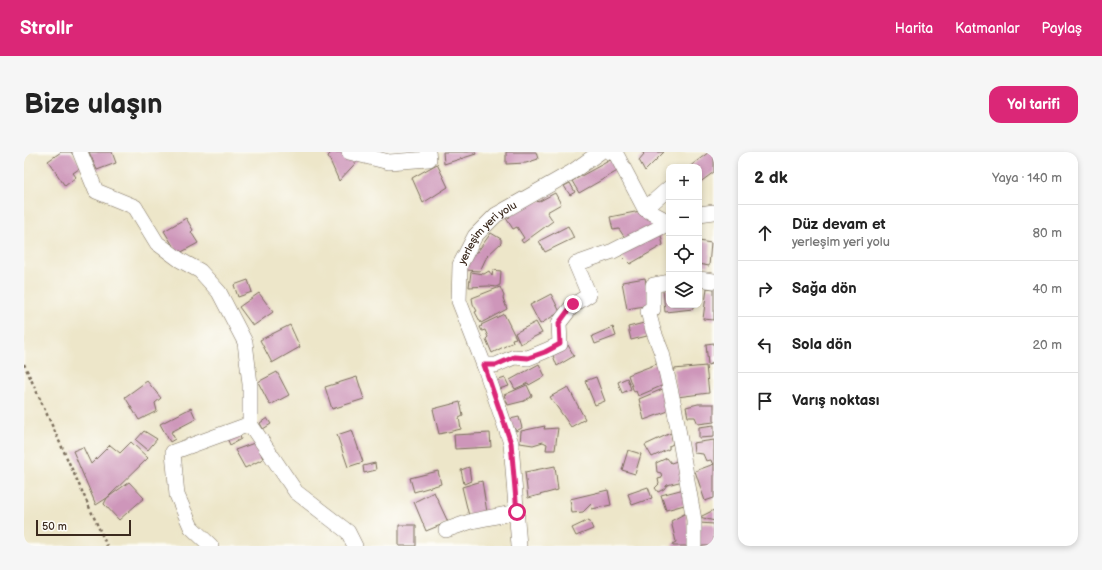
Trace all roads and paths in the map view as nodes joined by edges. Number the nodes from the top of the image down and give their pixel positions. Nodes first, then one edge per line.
1 (80, 152) edge
2 (349, 152) edge
3 (428, 152) edge
4 (600, 152) edge
5 (610, 152) edge
6 (666, 191) edge
7 (645, 209) junction
8 (714, 212) edge
9 (702, 214) edge
10 (666, 220) edge
11 (666, 224) edge
12 (702, 280) edge
13 (714, 282) edge
14 (666, 283) edge
15 (24, 364) edge
16 (484, 365) junction
17 (250, 424) junction
18 (517, 512) junction
19 (446, 530) dead end
20 (107, 546) edge
21 (211, 546) edge
22 (355, 546) edge
23 (519, 546) edge
24 (694, 546) edge

1 - 17 street
2 - 3 street
4 - 16 street, yerleşim yeri yolu
5 - 7 street
6 - 7 street
7 - 10 street
8 - 9 street
11 - 16 street
12 - 13 street
14 - 24 street
15 - 20 path
16 - 18 street, yerleşim yeri yolu
17 - 21 street
17 - 22 street
18 - 19 street
18 - 23 street, yerleşim yeri yolu

